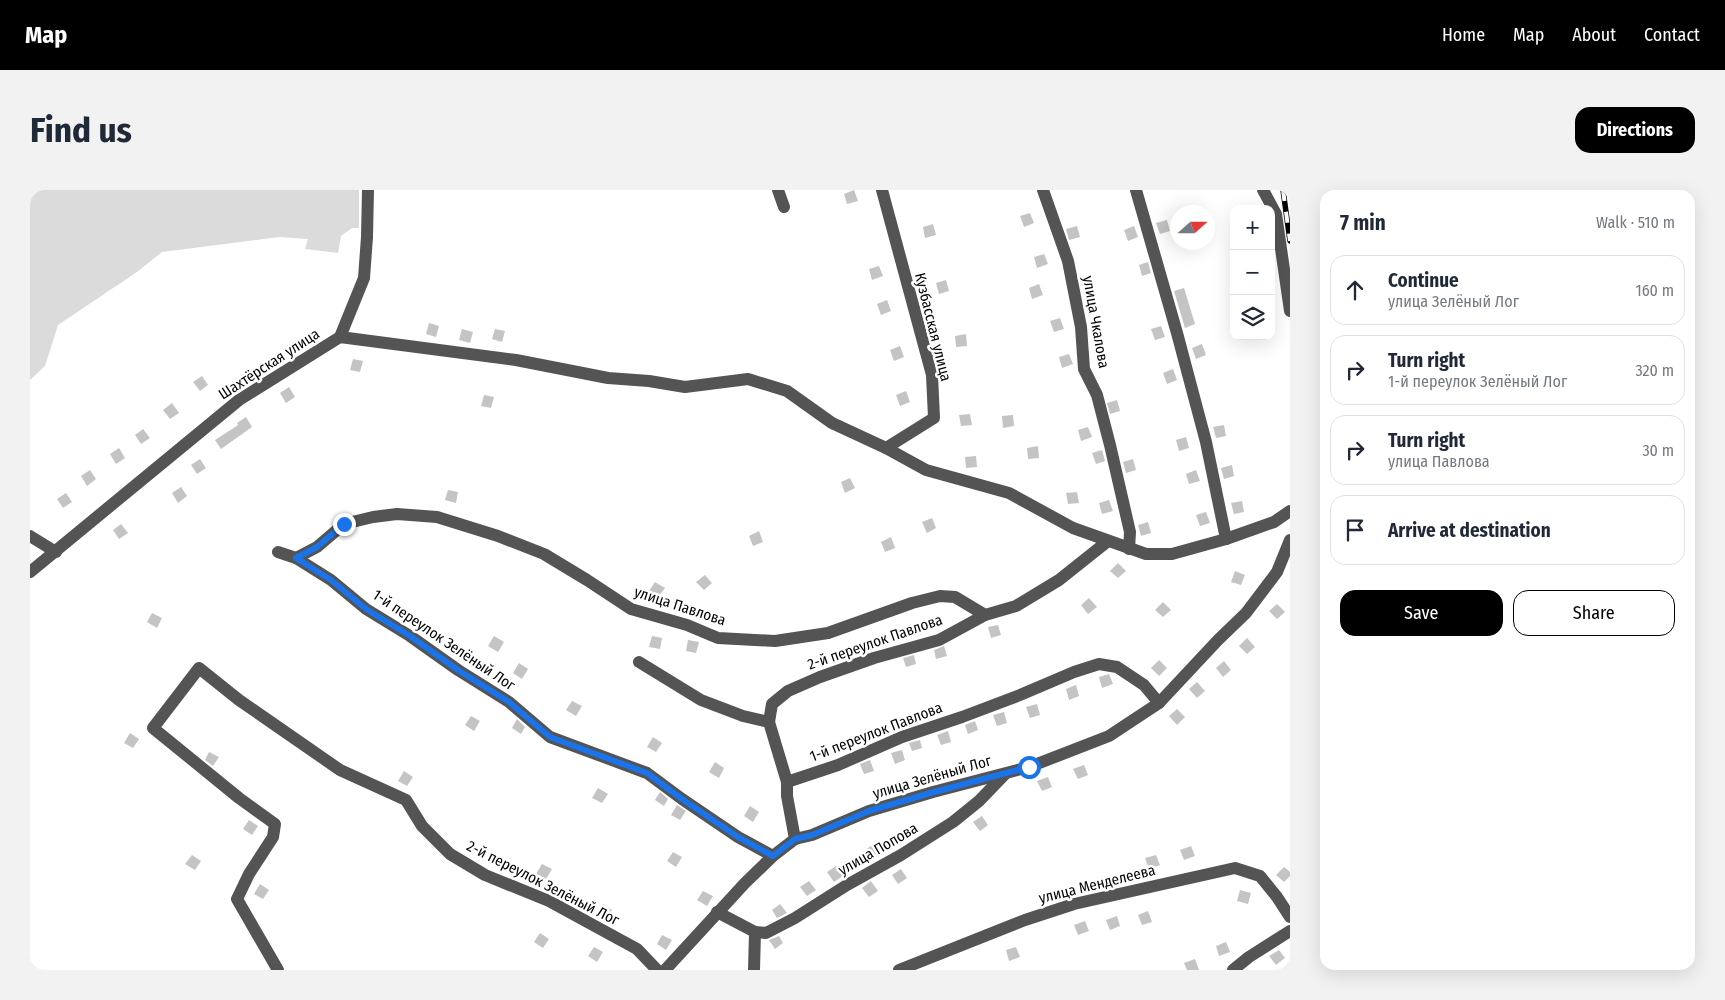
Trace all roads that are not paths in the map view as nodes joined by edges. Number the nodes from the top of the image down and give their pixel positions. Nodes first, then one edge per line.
1 (368, 190) edge
2 (778, 190) edge
3 (882, 190) edge
4 (1043, 190) edge
5 (1136, 190) edge
6 (1262, 190) edge
7 (784, 207) dead end
8 (1290, 311) edge
9 (340, 337) junction
10 (886, 448) junction
11 (1290, 511) edge
12 (30, 536) edge
13 (1226, 539) junction
14 (1290, 540) edge
15 (1108, 541) junction
16 (1129, 549) junction
17 (56, 552) junction
18 (278, 552) dead end
19 (296, 558) junction
20 (30, 572) edge
21 (985, 615) junction
22 (639, 662) dead end
23 (1160, 703) junction
24 (769, 722) junction
25 (1005, 773) junction
26 (787, 782) junction
27 (795, 839) junction
28 (773, 856) junction
29 (717, 912) junction
30 (1290, 917) edge
31 (1290, 931) edge
32 (755, 932) junction
33 (278, 970) edge
34 (657, 970) edge
35 (665, 970) edge
36 (754, 970) edge
37 (899, 970) edge
38 (1233, 970) edge

1 - 9 street
2 - 7 street
3 - 10 street, Кузбасская улица
4 - 16 street, улица Чкалова
5 - 13 street
6 - 8 street
9 - 10 street, Шахтёрская улица
9 - 17 street, Шахтёрская улица
10 - 15 street, Шахтёрская улица
11 - 13 street, Шахтёрская улица
12 - 17 street
13 - 16 street, Шахтёрская улица
14 - 23 street, улица Зелёный Лог
15 - 16 street, Шахтёрская улица
15 - 21 street, 2-й переулок Павлова
17 - 20 street, Шахтёрская улица
18 - 19 street, 1-й переулок Зелёный Лог
19 - 21 street, улица Павлова
19 - 28 street, 1-й переулок Зелёный Лог
21 - 24 street, 2-й переулок Павлова
22 - 24 street
23 - 25 street, улица Зелёный Лог
23 - 26 street, 1-й переулок Павлова
24 - 26 street
25 - 27 street, улица Зелёный Лог
25 - 32 street, улица Попова
26 - 27 street
27 - 28 street, улица Зелёный Лог
28 - 29 street, улица Зелёный Лог
29 - 32 street
29 - 35 street, улица Зелёный Лог
30 - 37 street, улица Менделеева
31 - 38 street
32 - 36 street
33 - 34 street, 2-й переулок Зелёный Лог

